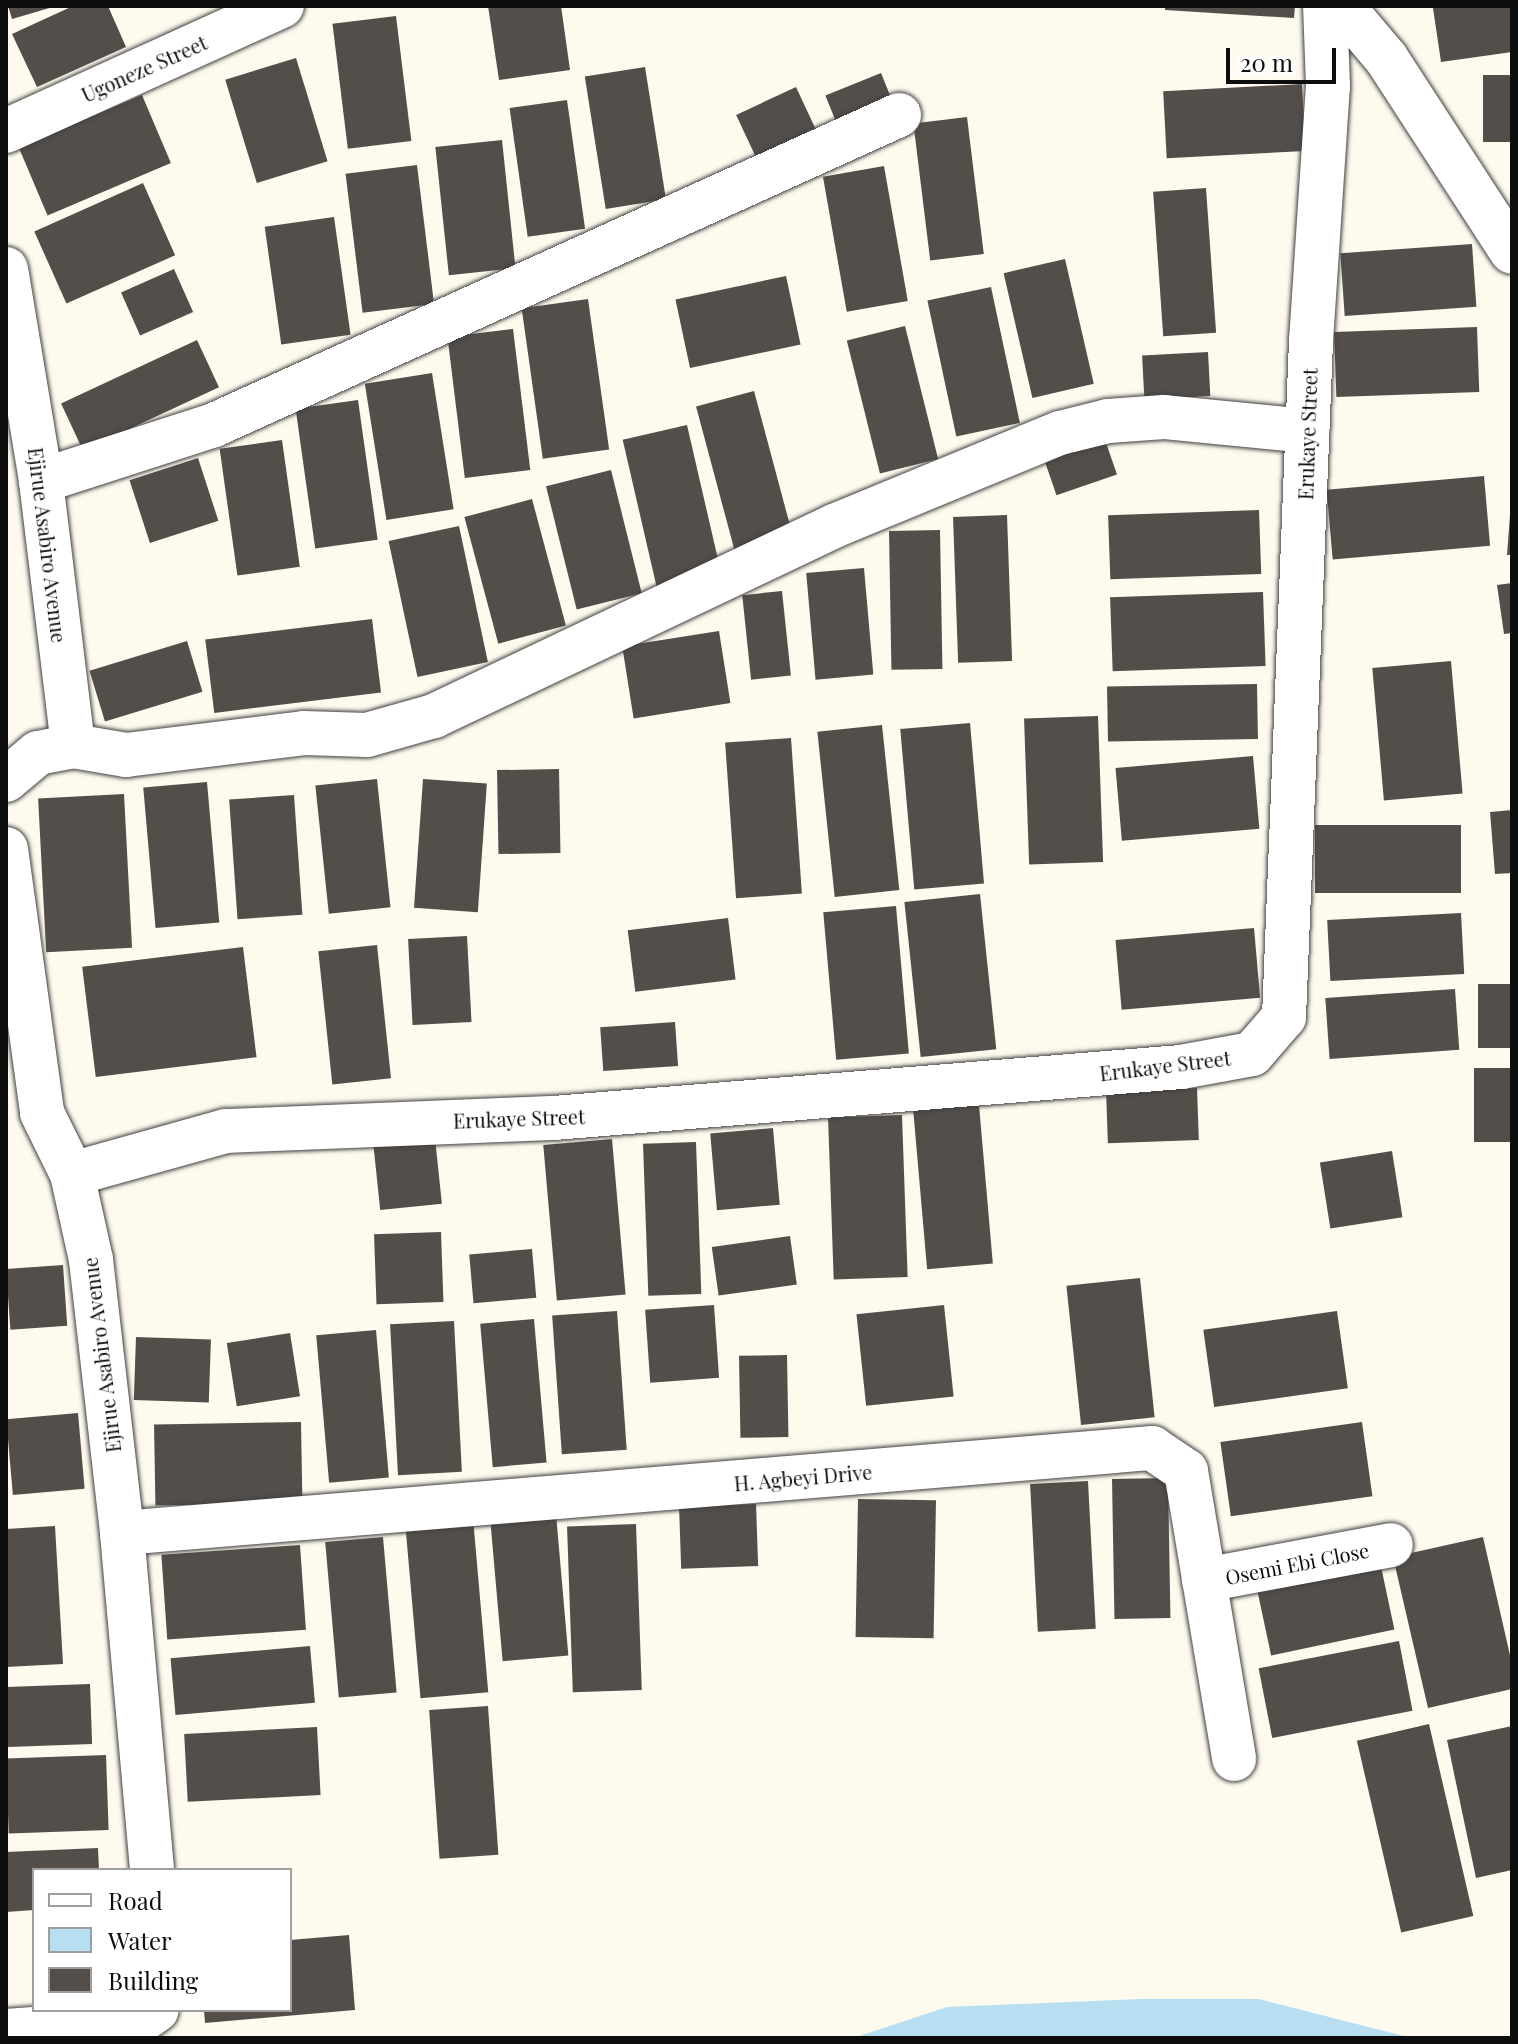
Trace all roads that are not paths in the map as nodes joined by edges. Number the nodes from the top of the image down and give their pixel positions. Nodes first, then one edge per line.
1 (282, 6) edge
2 (1325, 6) edge
3 (1342, 6) edge
4 (899, 115) dead end
5 (6, 131) edge
6 (1512, 252) edge
7 (6, 269) edge
8 (1307, 431) junction
9 (41, 481) junction
10 (73, 746) junction
11 (6, 780) edge
12 (6, 849) edge
13 (72, 1174) junction
14 (122, 1533) junction
15 (1391, 1545) dead end
16 (1204, 1580) junction
17 (1234, 1759) dead end
18 (152, 1868) edge
19 (154, 2012) edge
20 (6, 2031) edge

1 - 5 street, Ugoneze Street
2 - 8 street, Erukaye Street
3 - 6 street
4 - 9 street
7 - 9 street, Ejirue Asabiro Avenue
8 - 10 street
8 - 13 street, Erukaye Street
9 - 10 street, Ejirue Asabiro Avenue
10 - 11 street
12 - 13 street, Ejirue Asabiro Avenue
13 - 14 street, Ejirue Asabiro Avenue
14 - 16 street, H. Agbeyi Drive
14 - 18 street, Ejirue Asabiro Avenue
15 - 16 street, Osemi Ebi Close
16 - 17 street, H. Agbeyi Drive
19 - 20 street

